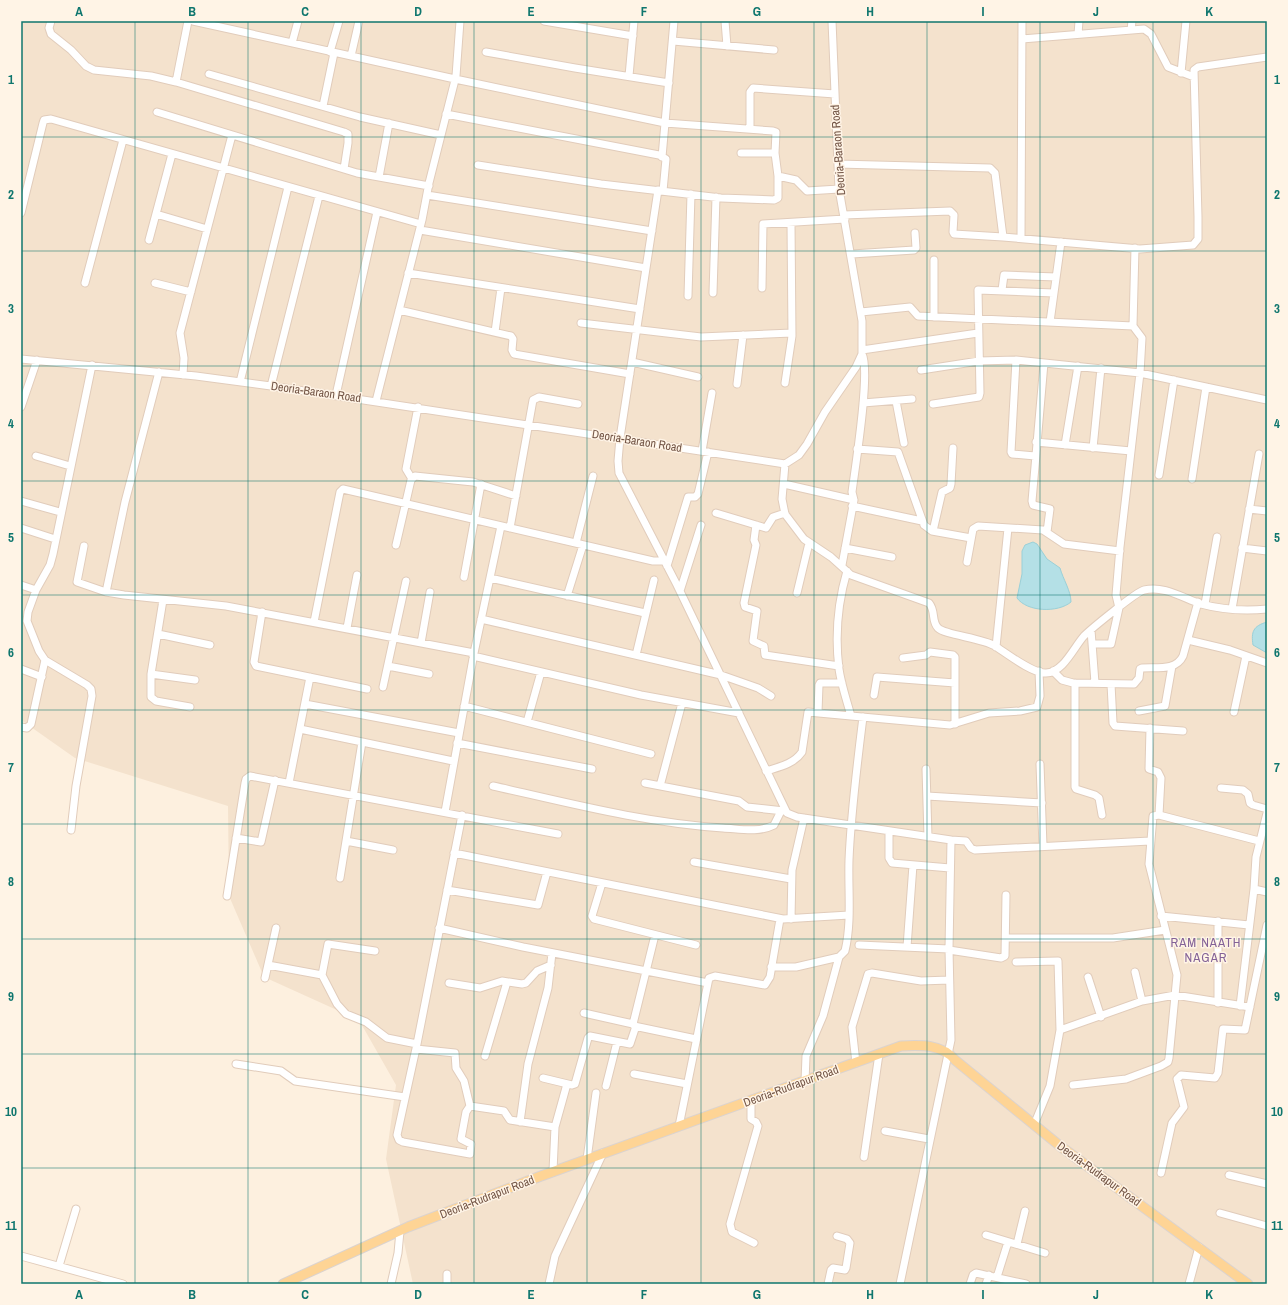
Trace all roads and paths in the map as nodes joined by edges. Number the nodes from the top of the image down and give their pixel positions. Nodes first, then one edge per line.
1 (51, 21) edge
2 (188, 21) edge
3 (193, 21) edge
4 (298, 21) edge
5 (339, 21) edge
6 (359, 21) edge
7 (460, 21) edge
8 (544, 21) edge
9 (634, 21) edge
10 (674, 21) edge
11 (724, 21) edge
12 (832, 21) edge
13 (1022, 21) edge
14 (1079, 21) edge
15 (1132, 21) edge
16 (1186, 21) edge
17 (1130, 30) junction
18 (1078, 34) junction
19 (633, 36) junction
20 (1022, 39) junction
21 (673, 41) junction
22 (292, 43) junction
23 (726, 46) junction
24 (774, 50) dead end
25 (332, 52) junction
26 (486, 52) dead end
27 (351, 56) junction
28 (1267, 57) edge
29 (1181, 73) junction
30 (209, 74) dead end
31 (629, 76) junction
32 (1194, 77) junction
33 (455, 79) junction
34 (176, 82) junction
35 (669, 83) junction
36 (835, 94) junction
37 (323, 106) junction
38 (158, 112) dead end
39 (446, 114) junction
40 (389, 123) junction
41 (665, 123) junction
42 (750, 129) junction
43 (232, 135) junction
44 (441, 135) junction
45 (123, 140) junction
46 (741, 153) dead end
47 (775, 153) junction
48 (172, 154) junction
49 (662, 156) junction
50 (838, 164) junction
51 (478, 165) dead end
52 (223, 169) junction
53 (344, 169) junction
54 (778, 176) junction
55 (379, 177) junction
56 (429, 186) junction
57 (288, 187) junction
58 (839, 189) junction
59 (661, 191) junction
60 (427, 194) junction
61 (691, 194) junction
62 (319, 196) junction
63 (716, 197) junction
64 (378, 212) junction
65 (21, 214) edge
66 (156, 214) junction
67 (844, 217) junction
68 (791, 223) junction
69 (420, 227) junction
70 (207, 229) junction
71 (652, 231) junction
72 (915, 233) dead end
73 (1003, 237) junction
74 (1021, 238) junction
75 (149, 240) dead end
76 (1061, 242) junction
77 (1135, 248) junction
78 (852, 254) junction
79 (934, 260) dead end
80 (646, 268) junction
81 (408, 273) junction
82 (1056, 277) junction
83 (85, 283) dead end
84 (155, 283) dead end
85 (501, 288) junction
86 (762, 288) dead end
87 (1002, 290) junction
88 (191, 292) junction
89 (713, 293) dead end
90 (1054, 293) junction
91 (688, 296) dead end
92 (640, 309) junction
93 (399, 310) junction
94 (861, 312) junction
95 (934, 317) junction
96 (978, 319) junction
97 (1050, 322) junction
98 (581, 323) dead end
99 (1133, 326) junction
100 (637, 331) junction
101 (495, 332) junction
102 (792, 333) junction
103 (978, 333) junction
104 (744, 335) junction
105 (862, 352) junction
106 (21, 359) edge
107 (36, 360) junction
108 (1016, 360) junction
109 (979, 361) junction
110 (632, 362) junction
111 (1044, 363) junction
112 (92, 366) junction
113 (1078, 366) junction
114 (1101, 368) junction
115 (921, 370) dead end
116 (159, 372) junction
117 (1140, 373) junction
118 (630, 374) junction
119 (183, 375) junction
120 (698, 377) dead end
121 (1174, 380) junction
122 (240, 382) junction
123 (737, 384) dead end
124 (785, 384) dead end
125 (271, 386) junction
126 (1206, 387) junction
127 (712, 394) dead end
128 (336, 396) junction
129 (912, 399) dead end
130 (1267, 400) edge
131 (376, 401) junction
132 (896, 401) junction
133 (863, 403) junction
134 (578, 404) dead end
135 (932, 404) dead end
136 (21, 407) edge
137 (418, 407) junction
138 (528, 424) junction
139 (620, 438) junction
140 (1036, 442) junction
141 (904, 443) dead end
142 (1065, 445) junction
143 (953, 448) dead end
144 (1093, 448) junction
145 (857, 449) junction
146 (1131, 451) junction
147 (705, 452) junction
148 (1259, 454) dead end
149 (36, 456) dead end
150 (1035, 456) junction
151 (785, 464) junction
152 (70, 466) junction
153 (1159, 475) dead end
154 (593, 476) dead end
155 (412, 479) junction
156 (1192, 480) dead end
157 (481, 484) junction
158 (784, 484) junction
159 (516, 496) junction
160 (21, 501) edge
161 (405, 503) junction
162 (853, 503) junction
163 (1249, 508) junction
164 (1267, 511) edge
165 (60, 512) junction
166 (716, 513) dead end
167 (785, 513) junction
168 (473, 519) junction
169 (922, 521) junction
170 (701, 525) dead end
171 (756, 525) junction
172 (501, 526) junction
173 (21, 528) edge
174 (510, 528) junction
175 (1008, 528) junction
176 (933, 531) junction
177 (1047, 532) junction
178 (1216, 537) dead end
179 (971, 538) junction
180 (55, 539) junction
181 (809, 543) junction
182 (579, 544) junction
183 (396, 545) dead end
184 (84, 546) dead end
185 (845, 548) junction
186 (1242, 548) junction
187 (1120, 551) junction
188 (1267, 551) edge
189 (892, 557) dead end
190 (967, 562) dead end
191 (666, 563) junction
192 (842, 565) junction
193 (847, 571) junction
194 (357, 575) dead end
195 (464, 577) dead end
196 (490, 578) junction
197 (654, 580) dead end
198 (406, 581) dead end
199 (21, 585) edge
200 (36, 590) junction
201 (680, 591) junction
202 (106, 592) junction
203 (430, 592) dead end
204 (797, 594) dead end
205 (568, 596) junction
206 (163, 600) junction
207 (1202, 603) junction
208 (1119, 608) junction
209 (1232, 609) junction
210 (1267, 609) edge
211 (262, 612) junction
212 (645, 613) junction
213 (481, 619) junction
214 (314, 622) junction
215 (347, 628) junction
216 (1091, 630) junction
217 (158, 634) junction
218 (395, 638) junction
219 (1188, 640) junction
220 (421, 643) junction
221 (1092, 644) junction
222 (210, 645) dead end
223 (996, 647) junction
224 (474, 655) junction
225 (636, 655) junction
226 (1246, 656) junction
227 (903, 658) dead end
228 (45, 660) junction
229 (1267, 663) edge
230 (388, 666) junction
231 (839, 666) junction
232 (1172, 666) junction
233 (21, 669) edge
234 (1039, 671) junction
235 (1052, 671) junction
236 (541, 672) junction
237 (151, 674) junction
238 (429, 674) dead end
239 (721, 675) junction
240 (42, 677) junction
241 (310, 677) junction
242 (195, 680) dead end
243 (842, 683) junction
244 (955, 683) junction
245 (1076, 684) junction
246 (1095, 684) junction
247 (1111, 684) junction
248 (384, 687) dead end
249 (367, 689) dead end
250 (874, 695) dead end
251 (771, 696) dead end
252 (682, 703) junction
253 (305, 704) junction
254 (464, 706) junction
255 (190, 707) dead end
256 (1139, 711) dead end
257 (818, 712) junction
258 (1234, 712) dead end
259 (739, 713) junction
260 (850, 716) junction
261 (863, 717) junction
262 (527, 722) junction
263 (955, 724) junction
264 (21, 727) edge
265 (1150, 728) junction
266 (300, 729) junction
267 (1183, 731) dead end
268 (459, 733) junction
269 (362, 742) junction
270 (457, 743) junction
271 (651, 754) dead end
272 (453, 761) junction
273 (1040, 764) dead end
274 (592, 769) dead end
275 (926, 769) dead end
276 (766, 771) junction
277 (275, 780) junction
278 (289, 783) junction
279 (644, 783) dead end
280 (493, 786) dead end
281 (660, 786) junction
282 (1221, 788) dead end
283 (353, 796) junction
284 (927, 796) junction
285 (1042, 803) junction
286 (1267, 809) edge
287 (783, 811) junction
288 (445, 812) junction
289 (1267, 813) edge
290 (462, 815) junction
291 (1102, 815) dead end
292 (1159, 815) junction
293 (804, 818) junction
294 (852, 825) junction
295 (71, 830) dead end
296 (888, 831) junction
297 (558, 834) dead end
298 (928, 837) junction
299 (236, 838) junction
300 (950, 840) junction
301 (346, 841) junction
302 (1150, 841) junction
303 (1259, 842) junction
304 (1043, 846) junction
305 (1267, 846) edge
306 (393, 850) dead end
307 (454, 853) junction
308 (694, 862) dead end
309 (912, 865) junction
310 (950, 868) junction
311 (547, 872) junction
312 (340, 878) dead end
313 (792, 879) junction
314 (602, 883) junction
315 (1254, 889) junction
316 (447, 890) junction
317 (1267, 892) edge
318 (227, 896) dead end
319 (1006, 896) dead end
320 (849, 915) junction
321 (1161, 916) junction
322 (780, 919) junction
323 (791, 919) junction
324 (1218, 921) junction
325 (1249, 925) junction
326 (1267, 925) edge
327 (276, 928) dead end
328 (439, 928) junction
329 (1165, 930) junction
330 (655, 935) junction
331 (1006, 938) junction
332 (696, 945) dead end
333 (859, 945) dead end
334 (906, 947) junction
335 (949, 950) junction
336 (375, 951) dead end
337 (552, 953) junction
338 (839, 957) junction
339 (1016, 962) dead end
340 (268, 965) junction
341 (551, 965) junction
342 (771, 968) junction
343 (646, 971) junction
344 (1135, 972) dead end
345 (322, 976) junction
346 (1088, 977) dead end
347 (265, 978) dead end
348 (949, 980) junction
349 (507, 982) junction
350 (449, 983) dead end
351 (708, 983) junction
352 (1176, 995) junction
353 (1142, 1001) junction
354 (1218, 1003) junction
355 (1240, 1006) junction
356 (1250, 1007) junction
357 (584, 1013) dead end
358 (1101, 1017) junction
359 (635, 1025) junction
360 (1060, 1030) junction
361 (696, 1039) junction
362 (617, 1042) junction
363 (417, 1046) junction
364 (948, 1051) junction
365 (879, 1054) junction
366 (485, 1056) dead end
367 (856, 1063) junction
368 (236, 1064) dead end
369 (634, 1074) dead end
370 (543, 1078) dead end
371 (805, 1082) junction
372 (566, 1084) junction
373 (687, 1084) junction
374 (1073, 1085) dead end
375 (606, 1086) dead end
376 (596, 1094) dead end
377 (405, 1097) junction
378 (751, 1100) junction
379 (470, 1106) junction
380 (520, 1122) junction
381 (1034, 1124) junction
382 (679, 1126) junction
383 (555, 1127) junction
384 (886, 1132) dead end
385 (929, 1139) junction
386 (603, 1153) junction
387 (864, 1157) dead end
388 (587, 1159) junction
389 (553, 1171) junction
390 (1161, 1173) dead end
391 (1229, 1175) dead end
392 (1267, 1184) edge
393 (76, 1209) dead end
394 (1025, 1211) dead end
395 (1220, 1213) dead end
396 (1267, 1226) edge
397 (400, 1231) junction
398 (986, 1235) dead end
399 (837, 1236) dead end
400 (1008, 1242) junction
401 (754, 1243) dead end
402 (1017, 1244) junction
403 (1199, 1248) junction
404 (1045, 1253) dead end
405 (21, 1256) edge
406 (59, 1266) junction
407 (447, 1274) dead end
408 (989, 1275) junction
409 (997, 1277) junction
410 (111, 1282) edge
411 (123, 1284) edge
412 (284, 1284) edge
413 (391, 1284) edge
414 (448, 1284) edge
415 (549, 1284) edge
416 (828, 1284) edge
417 (900, 1284) edge
418 (970, 1284) edge
419 (986, 1284) edge
420 (1026, 1284) edge
421 (1189, 1284) edge
422 (1248, 1284) edge

1 - 34 street
2 - 34 street
3 - 22 street
4 - 22 street
5 - 25 street
6 - 27 street
7 - 33 street
8 - 19 street
9 - 19 street
10 - 21 street
11 - 23 street
12 - 36 street, Deoria-Baraon Road
13 - 20 street
14 - 18 street
15 - 17 street
16 - 29 street
17 - 18 street
17 - 29 street
18 - 20 street
19 - 31 street
20 - 74 street
21 - 23 street
21 - 35 street
22 - 25 street
23 - 24 street
25 - 27 street
25 - 37 street
26 - 31 street
27 - 33 street
28 - 32 street
29 - 32 street
30 - 37 street
31 - 35 street
32 - 77 street
33 - 39 street
33 - 41 street
34 - 53 street
35 - 41 street
36 - 42 street
36 - 50 street, Deoria-Baraon Road
37 - 40 street
38 - 43 street
39 - 44 street
39 - 49 street
40 - 44 street
40 - 55 street
41 - 42 street
41 - 49 street
42 - 47 street
43 - 52 street
43 - 53 street
44 - 56 street
45 - 48 street
45 - 65 street
45 - 83 street
46 - 47 street
47 - 54 street
48 - 52 street
48 - 66 street
49 - 59 street
50 - 58 street, Deoria-Baraon Road
50 - 73 street
51 - 59 street
52 - 57 street
52 - 70 street
53 - 55 street
54 - 58 street
54 - 63 street
55 - 56 street
56 - 60 street
57 - 62 street
57 - 122 street
58 - 67 street, Deoria-Baraon Road
59 - 61 street
59 - 71 street
60 - 69 street
60 - 71 street
61 - 63 street
61 - 91 street
62 - 64 street
62 - 125 street
63 - 89 street
64 - 69 street
64 - 128 street
66 - 70 street
66 - 75 street
67 - 68 street
67 - 73 street
67 - 78 street, Deoria-Baraon Road
68 - 86 street
68 - 102 street
69 - 80 street
69 - 81 street
70 - 88 street
71 - 80 street
72 - 78 street
73 - 74 street
74 - 76 street
76 - 77 street
76 - 82 street
77 - 99 street
78 - 94 street, Deoria-Baraon Road
79 - 95 street
80 - 92 street
81 - 85 street
81 - 93 street
82 - 87 street
82 - 90 street
84 - 88 street
85 - 92 street
85 - 101 street
87 - 90 street
87 - 96 street
88 - 119 street
90 - 97 street
92 - 100 street
93 - 101 street
93 - 131 street
94 - 95 street
94 - 105 street, Deoria-Baraon Road
95 - 96 street
96 - 97 street
96 - 103 street
97 - 99 street
98 - 100 street
99 - 117 street
100 - 104 street
100 - 110 street
101 - 118 street
102 - 104 street
102 - 124 street
103 - 105 street
103 - 109 street
104 - 123 street
105 - 133 street
105 - 151 street, Deoria-Baraon Road
106 - 107 street, Deoria-Baraon Road
107 - 112 street, Deoria-Baraon Road
107 - 136 street
108 - 109 street
108 - 111 street
108 - 150 street
109 - 115 street
109 - 135 street
110 - 118 street
110 - 120 street
111 - 113 street
111 - 140 street
112 - 116 street, Deoria-Baraon Road
112 - 152 street
113 - 114 street
113 - 142 street
114 - 117 street
114 - 144 street
116 - 119 street, Deoria-Baraon Road
116 - 202 street
117 - 121 street
117 - 146 street
118 - 139 street
119 - 122 street, Deoria-Baraon Road
121 - 126 street
121 - 153 street
122 - 125 street, Deoria-Baraon Road
125 - 128 street, Deoria-Baraon Road
126 - 130 street
126 - 156 street
127 - 147 street
128 - 131 street, Deoria-Baraon Road
129 - 132 street
131 - 137 street, Deoria-Baraon Road
132 - 133 street
132 - 141 street
133 - 145 street
134 - 138 street
137 - 138 street, Deoria-Baraon Road
137 - 155 street
138 - 139 street, Deoria-Baraon Road
138 - 159 street
139 - 147 street, Deoria-Baraon Road
139 - 191 street
140 - 142 street
140 - 150 street
142 - 144 street
143 - 176 street
144 - 146 street
145 - 162 street
145 - 169 street
146 - 187 street
147 - 151 street, Deoria-Baraon Road
147 - 191 street
148 - 163 street
149 - 152 street
150 - 177 street
151 - 158 street
152 - 165 street
154 - 182 street
155 - 157 street
155 - 161 street
157 - 159 street
157 - 168 street
158 - 162 street
158 - 167 street
159 - 174 street
160 - 165 street
161 - 168 street
161 - 183 street
161 - 214 street
162 - 169 street
162 - 185 street
163 - 164 street
163 - 186 street
165 - 180 street
166 - 171 street
167 - 171 street
167 - 181 street
168 - 172 street
168 - 195 street
169 - 176 street
170 - 201 street
171 - 231 street
172 - 174 street
172 - 196 street
173 - 180 street
174 - 182 street
175 - 177 street
175 - 179 street
175 - 223 street
176 - 179 street
177 - 187 street
178 - 207 street
179 - 190 street
180 - 200 street
181 - 192 street
181 - 204 street
182 - 191 street
182 - 205 street
184 - 202 street
185 - 189 street
185 - 192 street
186 - 188 street
186 - 209 street
187 - 208 street
191 - 201 street
192 - 193 street
193 - 223 street
193 - 231 street
194 - 215 street
196 - 205 street
196 - 213 street
197 - 212 street
198 - 218 street
199 - 200 street
200 - 228 street
201 - 239 street
202 - 206 street
203 - 220 street
205 - 212 street
206 - 211 street
206 - 217 street
207 - 208 street
207 - 209 street
207 - 219 street
208 - 216 street
208 - 221 street
209 - 210 street
211 - 214 street
211 - 241 street
212 - 225 street
213 - 224 street
213 - 225 street
214 - 215 street
215 - 218 street
216 - 221 street
216 - 235 street
217 - 222 street
217 - 237 street
218 - 220 street
218 - 230 street
219 - 226 street
219 - 232 street
220 - 224 street
221 - 246 street
223 - 234 street
224 - 236 street
224 - 254 street
225 - 239 street
226 - 229 street
226 - 258 street
227 - 244 street
228 - 240 street
228 - 295 street
230 - 238 street
230 - 248 street
231 - 243 street
232 - 247 street
232 - 256 street
233 - 240 street
234 - 235 street
234 - 263 street
235 - 245 street
236 - 252 street
236 - 262 street
237 - 242 street
237 - 255 street
239 - 251 street
239 - 259 street
240 - 264 street
241 - 249 street
241 - 253 street
243 - 257 street
243 - 260 street
244 - 250 street
244 - 263 street
245 - 246 street
245 - 291 street
246 - 247 street
247 - 265 street
252 - 259 street
252 - 281 street
253 - 266 street
253 - 268 street
254 - 262 street
254 - 268 street
257 - 260 street
257 - 276 street
259 - 276 street
260 - 261 street
261 - 263 street
261 - 294 street
262 - 271 street
265 - 267 street
265 - 292 street
266 - 269 street
266 - 278 street
268 - 270 street
269 - 272 street
269 - 283 street
270 - 272 street
270 - 274 street
272 - 288 street
273 - 285 street
275 - 284 street
276 - 287 street
277 - 278 street
277 - 299 street
277 - 299 street
278 - 283 street
279 - 281 street
280 - 287 street
281 - 287 street
282 - 286 street
283 - 288 street
283 - 301 street
284 - 285 street
284 - 298 street
285 - 304 street
287 - 293 street
288 - 290 street
289 - 303 street
290 - 297 street
290 - 307 street
292 - 302 street
292 - 303 street
293 - 294 street
293 - 313 street
294 - 296 street
294 - 320 street
296 - 298 street
296 - 309 street
298 - 300 street
299 - 318 street
300 - 304 street
300 - 310 street
301 - 306 street
301 - 312 street
302 - 304 street
302 - 321 street
303 - 305 street
303 - 315 street
307 - 311 street
307 - 316 street
308 - 313 street
309 - 310 street
309 - 334 street
310 - 335 street
311 - 314 street
311 - 316 street
313 - 323 street
314 - 322 street
314 - 330 street
315 - 317 street
315 - 325 street
316 - 328 street
319 - 331 street
320 - 323 street
320 - 338 street
321 - 324 street
321 - 329 street
322 - 323 street
322 - 342 street
324 - 325 street
324 - 354 street
325 - 355 street
326 - 356 street
327 - 340 street
328 - 337 street
328 - 363 street
329 - 331 street
329 - 352 street
330 - 332 street
330 - 343 street
331 - 335 street
333 - 334 street
334 - 335 street
335 - 348 street
336 - 345 street
337 - 341 street
337 - 343 street
338 - 342 street
338 - 371 street
339 - 360 street
340 - 345 street
340 - 347 street
341 - 349 street
341 - 380 street
342 - 351 street
343 - 351 street
343 - 359 street
344 - 353 street
345 - 363 street
346 - 358 street
348 - 364 street
348 - 367 street
349 - 350 street
349 - 366 street
351 - 361 street
352 - 353 street
352 - 354 street
352 - 374 street
353 - 358 street
354 - 355 street
355 - 356 street
356 - 390 street
357 - 359 street
358 - 360 street
359 - 361 street
359 - 362 street
360 - 381 street
361 - 373 street
362 - 372 street
362 - 375 street
363 - 377 street
363 - 379 street
364 - 365 main road, Deoria-Rudrapur Road
364 - 381 main road, Deoria-Rudrapur Road
364 - 385 street
365 - 367 main road, Deoria-Rudrapur Road
365 - 387 street
367 - 371 main road, Deoria-Rudrapur Road
368 - 377 street
369 - 373 street
370 - 372 street
371 - 378 main road, Deoria-Rudrapur Road
372 - 383 street
373 - 382 street
376 - 388 street
377 - 379 street
378 - 382 main road, Deoria-Rudrapur Road
378 - 401 street
379 - 380 street
380 - 383 street
381 - 403 main road, Deoria-Rudrapur Road
382 - 386 main road, Deoria-Rudrapur Road
383 - 389 street
384 - 385 street
385 - 417 street
386 - 388 main road, Deoria-Rudrapur Road
386 - 415 street
388 - 389 main road, Deoria-Rudrapur Road
389 - 397 main road, Deoria-Rudrapur Road
391 - 392 street
393 - 406 street
394 - 402 street
395 - 396 street
397 - 412 main road, Deoria-Rudrapur Road
397 - 413 street
398 - 400 street
399 - 416 street
400 - 402 street
400 - 409 street
402 - 404 street
403 - 421 street
403 - 422 main road, Deoria-Rudrapur Road
405 - 406 street
406 - 410 street
407 - 414 street
408 - 409 street
408 - 418 street
408 - 419 street
409 - 420 street
410 - 411 street

